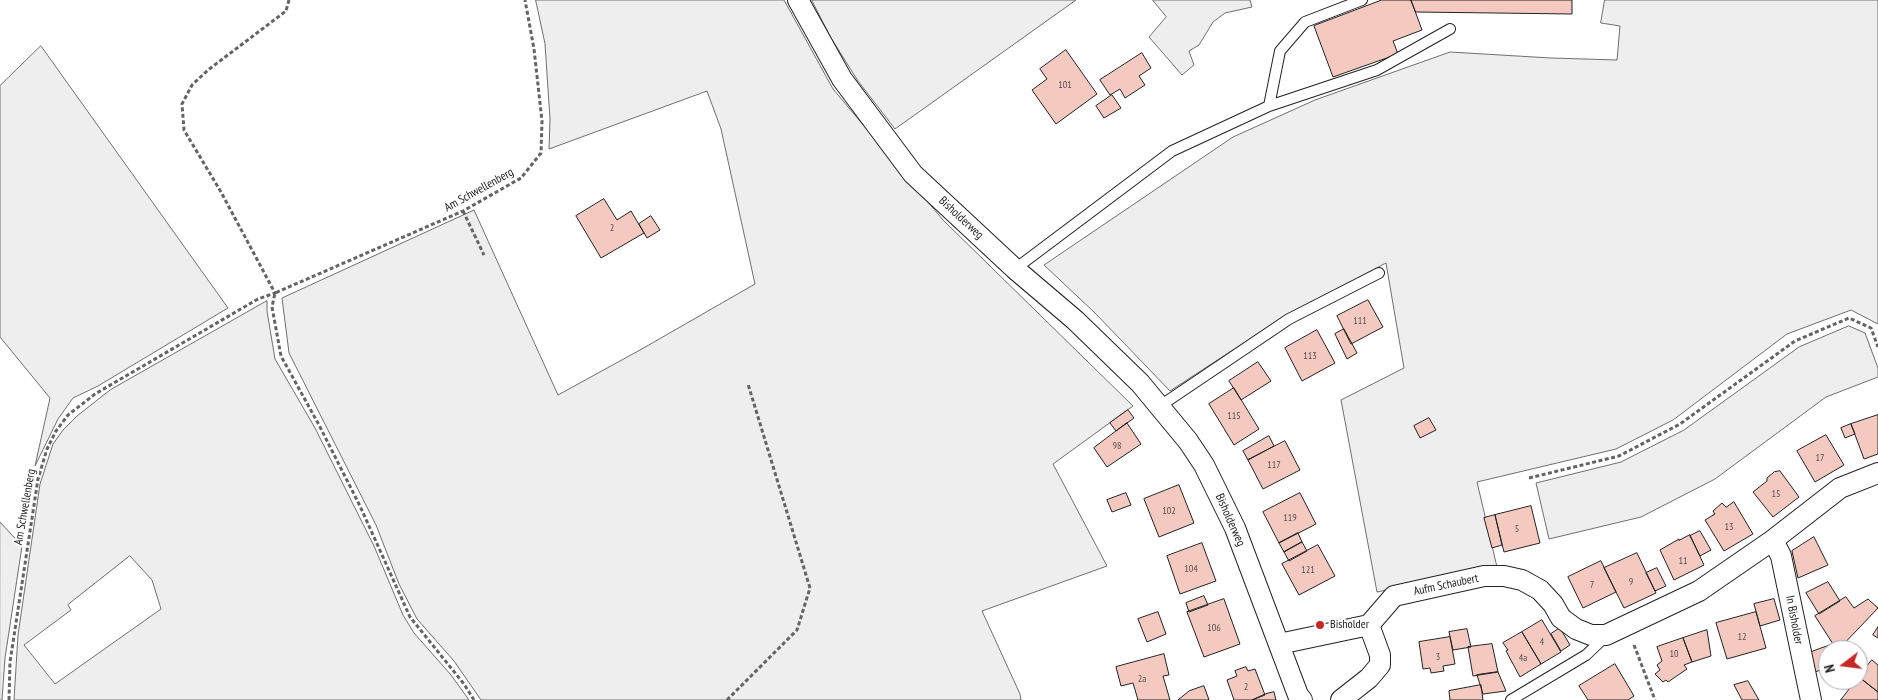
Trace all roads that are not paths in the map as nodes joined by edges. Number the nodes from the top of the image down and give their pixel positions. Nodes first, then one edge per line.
1 (798, 0) edge
2 (1362, 0) edge
3 (1450, 29) dead end
4 (1269, 106) junction
5 (1015, 268) junction
6 (1379, 273) dead end
7 (1160, 406) junction
8 (1878, 473) edge
9 (1773, 540) junction
10 (1369, 625) junction
11 (1606, 635) junction
12 (1279, 644) junction
13 (1302, 700) edge
14 (1341, 700) edge
15 (1511, 700) edge
16 (1811, 700) edge

1 - 5 street, Bisholderweg
2 - 4 lane
3 - 4 lane
4 - 5 lane
5 - 7 street, Bisholderweg
6 - 7 lane
7 - 12 street, Bisholderweg
8 - 9 street
9 - 11 street
9 - 16 street, In Bisholder
10 - 11 street, Aufm Schaubert
10 - 12 street
10 - 14 street
11 - 15 lane
12 - 13 street

